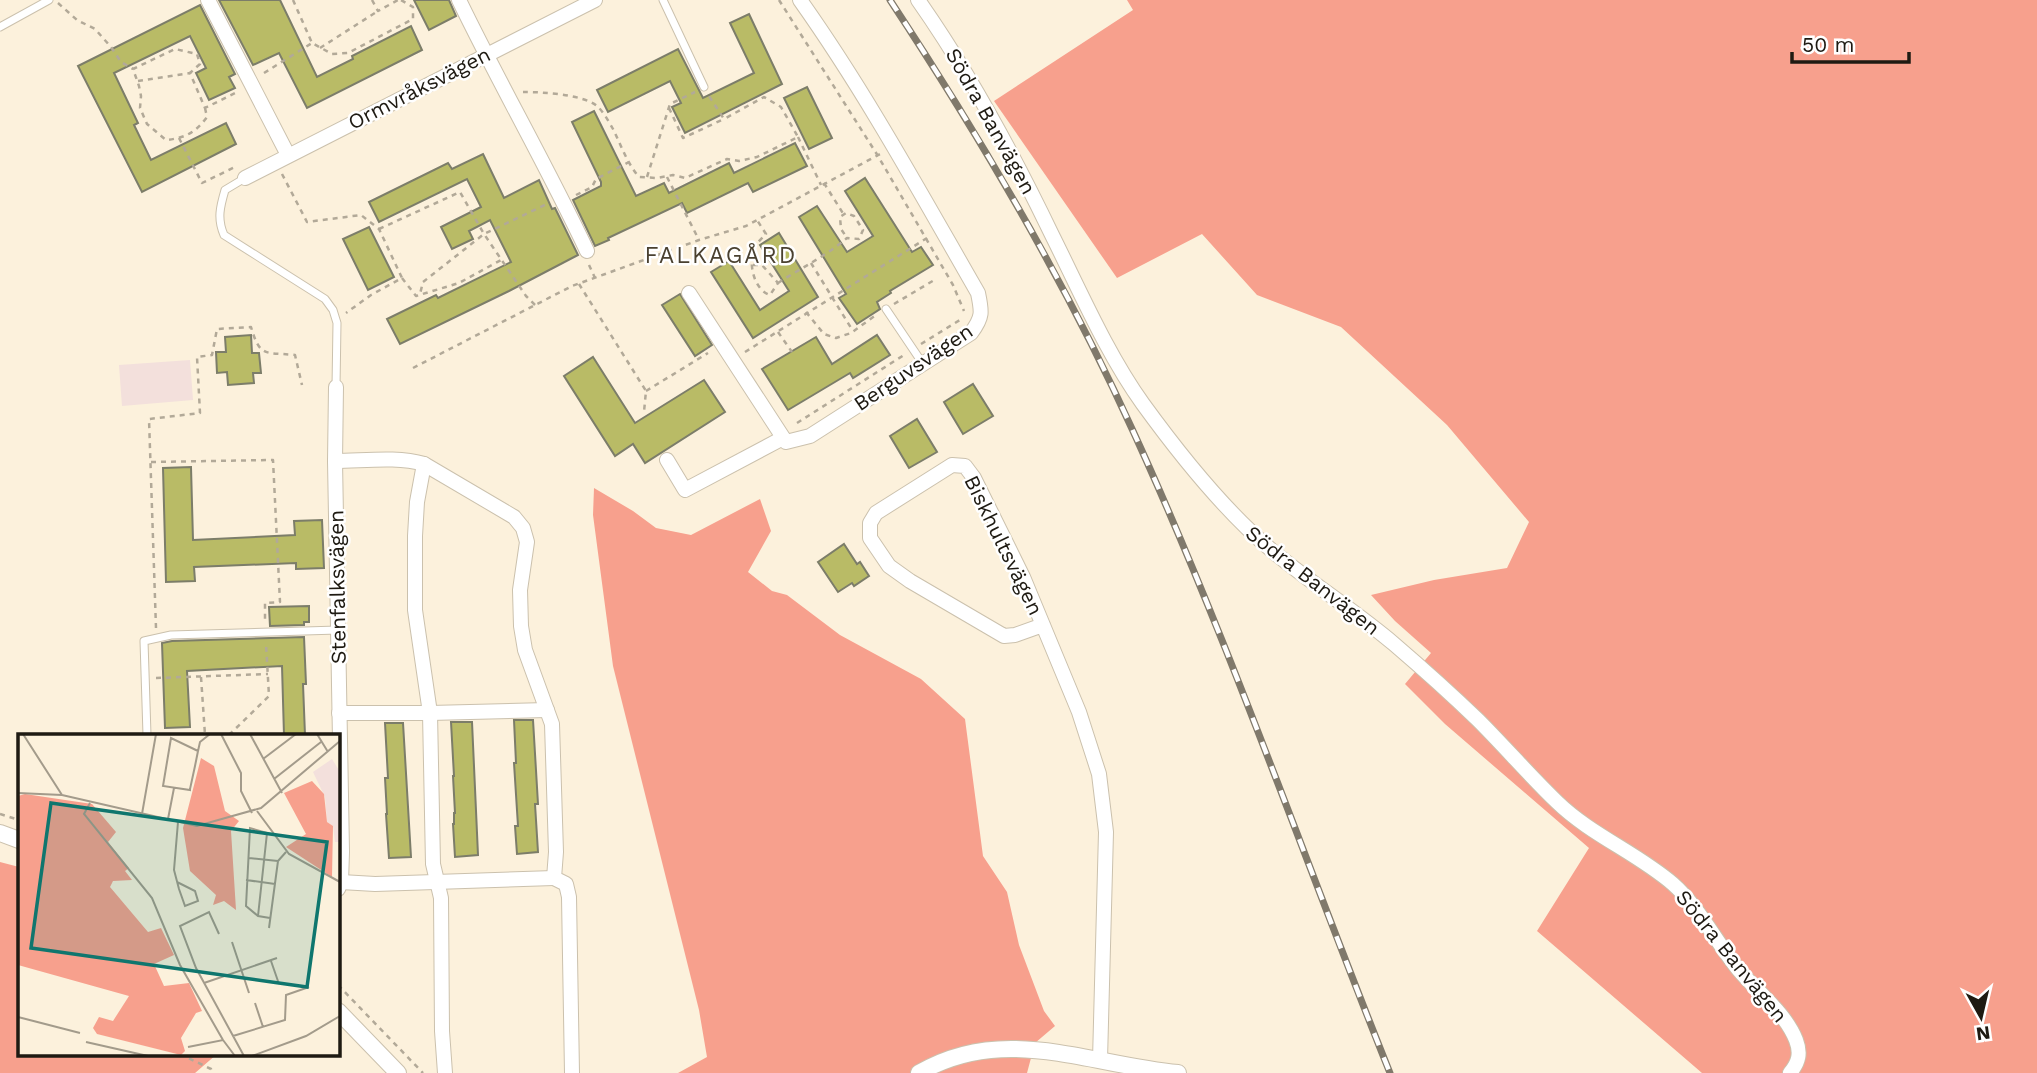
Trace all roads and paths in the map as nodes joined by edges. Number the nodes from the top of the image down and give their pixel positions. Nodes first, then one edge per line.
1 (51, 0) edge
2 (208, 0) edge
3 (293, 0) edge
4 (372, 0) edge
5 (400, 0) edge
6 (458, 0) edge
7 (595, 0) edge
8 (663, 0) edge
9 (779, 0) edge
10 (800, 0) edge
11 (918, 0) edge
12 (378, 11) junction
13 (0, 27) edge
14 (312, 43) junction
15 (320, 48) junction
16 (486, 55) junction
17 (132, 69) junction
18 (190, 73) junction
19 (137, 81) junction
20 (251, 85) junction
21 (704, 87) junction
22 (505, 92) junction
23 (205, 108) junction
24 (669, 108) junction
25 (724, 119) junction
26 (798, 137) junction
27 (179, 138) junction
28 (895, 147) junction
29 (878, 156) junction
30 (282, 158) junction
31 (629, 162) junction
32 (240, 172) junction
33 (667, 176) junction
34 (647, 177) junction
35 (822, 184) junction
36 (562, 199) junction
37 (844, 215) junction
38 (757, 220) junction
39 (379, 229) junction
40 (941, 229) junction
41 (484, 234) junction
42 (847, 238) junction
43 (925, 239) junction
44 (699, 240) junction
45 (587, 251) dead end
46 (501, 260) junction
47 (811, 263) junction
48 (753, 265) junction
49 (402, 278) junction
50 (936, 279) dead end
51 (778, 283) junction
52 (578, 284) junction
53 (689, 293) dead end
54 (420, 294) junction
55 (832, 296) junction
56 (535, 305) junction
57 (886, 309) junction
58 (806, 312) junction
59 (963, 318) junction
60 (336, 320) junction
61 (980, 321) junction
62 (777, 331) junction
63 (853, 331) junction
64 (722, 344) junction
65 (913, 349) junction
66 (792, 352) dead end
67 (733, 360) junction
68 (923, 364) junction
69 (413, 368) dead end
70 (302, 385) dead end
71 (336, 387) joint
72 (646, 391) junction
73 (643, 412) dead end
74 (781, 436) junction
75 (667, 460) dead end
76 (335, 461) junction
77 (151, 462) junction
78 (424, 464) junction
79 (1043, 625) junction
80 (338, 630) junction
81 (265, 632) junction
82 (157, 638) junction
83 (268, 674) junction
84 (201, 677) junction
85 (145, 679) junction
86 (547, 710) junction
87 (339, 713) junction
88 (430, 713) junction
89 (147, 734) edge
90 (205, 734) edge
91 (230, 734) edge
92 (339, 734) edge
93 (0, 814) edge
94 (18, 820) edge
95 (0, 833) edge
96 (18, 840) edge
97 (554, 878) junction
98 (436, 882) junction
99 (340, 885) edge
100 (340, 987) edge
101 (340, 1013) edge
102 (184, 1056) edge
103 (1100, 1060) junction
104 (212, 1073) edge
105 (398, 1073) edge
106 (423, 1073) edge
107 (444, 1073) edge
108 (572, 1073) edge
109 (919, 1073) edge
110 (1176, 1073) edge
111 (1790, 1073) edge

1 - 13 lane
1 - 17 path
2 - 20 street
3 - 14 path
4 - 12 path
5 - 12 path
5 - 15 path
6 - 16 street
7 - 16 street, Ormvråksvägen
8 - 21 lane
9 - 29 path
10 - 28 street, Berguvsvägen
11 - 111 street, Södra Banvägen
12 - 15 path
14 - 15 path
14 - 20 path
16 - 22 street
16 - 30 street, Ormvråksvägen
17 - 18 path
17 - 19 path
18 - 19 path
18 - 23 path
19 - 27 path
20 - 23 path
20 - 30 street
21 - 24 path
21 - 25 path
22 - 31 path
22 - 36 street
23 - 27 path
24 - 25 path
24 - 34 path
25 - 26 path
26 - 33 path
26 - 35 path
27 - 32 path
28 - 29 path
28 - 40 street, Berguvsvägen
29 - 35 path
29 - 43 path
30 - 32 street, Ormvråksvägen
30 - 39 path
31 - 34 path
31 - 36 path
32 - 60 lane
33 - 34 path
33 - 44 path
35 - 37 path
35 - 38 path
36 - 41 path
36 - 45 street
37 - 42 path
37 - 42 path
38 - 44 path
38 - 48 path
39 - 41 path
39 - 49 path
40 - 43 path
40 - 61 street, Berguvsvägen
41 - 46 path
41 - 54 path
42 - 47 path
43 - 55 path
43 - 59 path
44 - 52 path
46 - 54 path
46 - 56 path
47 - 51 path
47 - 55 path
48 - 51 path
48 - 51 path
49 - 54 path
49 - 60 path
50 - 57 path
52 - 56 path
52 - 72 path
53 - 64 street
55 - 58 path
55 - 63 path
56 - 69 path
57 - 63 path
57 - 65 lane
58 - 62 path
58 - 63 path
59 - 61 path
59 - 65 path
60 - 71 lane
61 - 68 street, Berguvsvägen
62 - 66 path
62 - 67 path
64 - 67 street
64 - 72 path
65 - 68 lane
65 - 74 path
67 - 74 street
68 - 74 street, Berguvsvägen
70 - 77 path
71 - 76 street, Stenfalksvägen
72 - 73 path
74 - 75 street, Berguvsvägen
76 - 78 street
76 - 80 street, Stenfalksvägen
77 - 81 path
77 - 82 path
78 - 86 street
78 - 88 street
79 - 79 street, Biskhultsvägen
79 - 103 street, Biskhultsvägen
80 - 81 lane
80 - 87 street, Stenfalksvägen
81 - 82 lane
81 - 83 path
82 - 85 lane
83 - 84 path
83 - 91 path
84 - 85 path
84 - 90 path
85 - 89 lane
86 - 88 street
86 - 97 street
87 - 88 street
87 - 92 street, Stenfalksvägen
88 - 98 street
93 - 94 path
95 - 96 street
97 - 98 street, Stenfalksvägen
97 - 108 street
98 - 99 street, Stenfalksvägen
98 - 107 street
100 - 106 path
101 - 105 street
102 - 104 path
103 - 109 street
103 - 110 street

